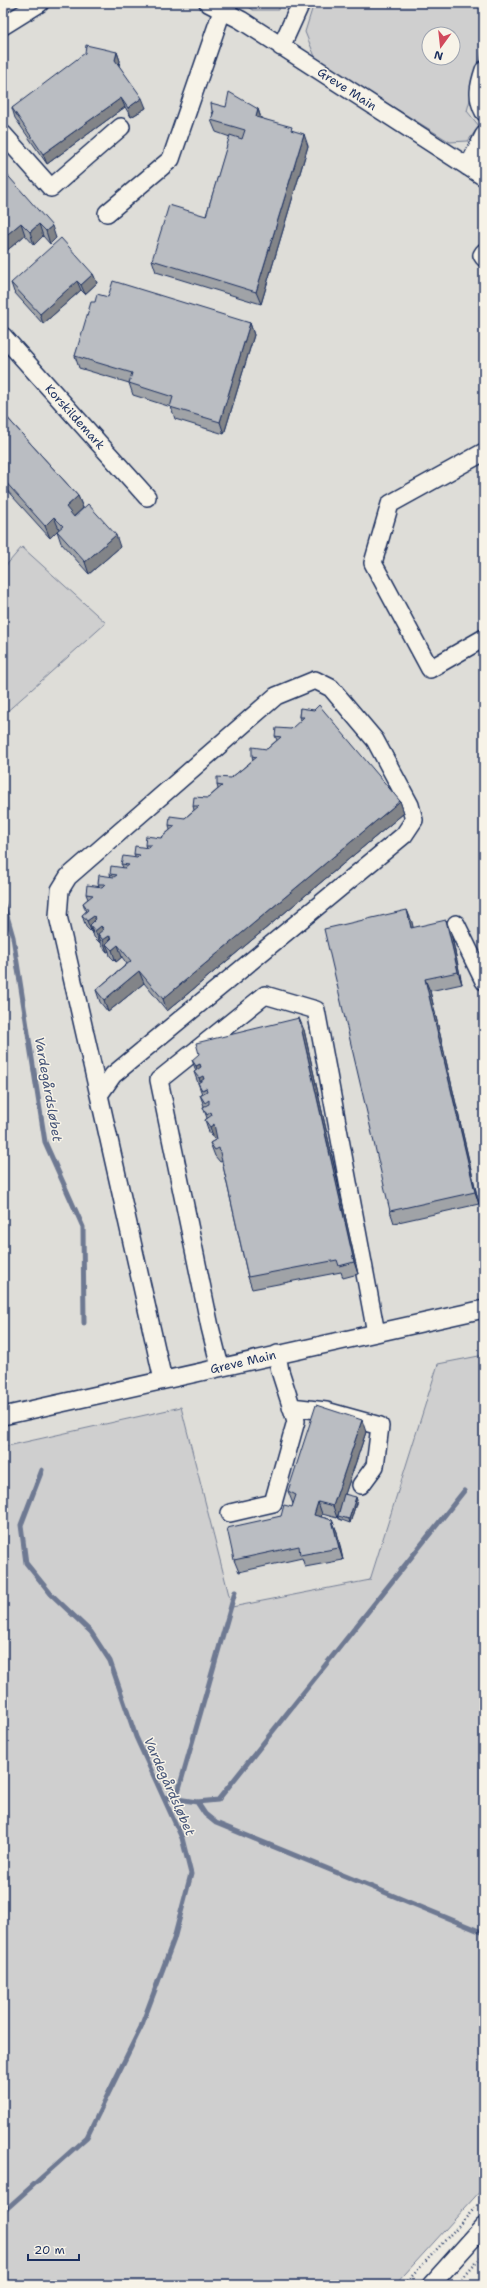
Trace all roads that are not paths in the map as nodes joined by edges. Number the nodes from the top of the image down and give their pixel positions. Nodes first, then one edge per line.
1 (40, 3) edge
2 (301, 3) edge
3 (215, 7) edge
4 (3, 26) edge
5 (281, 47) junction
6 (484, 70) edge
7 (484, 112) edge
8 (121, 127) dead end
9 (3, 134) edge
10 (484, 135) edge
11 (468, 167) junction
12 (484, 177) edge
13 (107, 213) dead end
14 (484, 252) edge
15 (484, 258) edge
16 (3, 336) edge
17 (484, 452) edge
18 (148, 498) dead end
19 (484, 638) edge
20 (456, 924) dead end
21 (484, 980) edge
22 (99, 1095) junction
23 (484, 1309) edge
24 (376, 1333) junction
25 (278, 1354) junction
26 (220, 1368) junction
27 (164, 1380) junction
28 (291, 1407) junction
29 (3, 1416) edge
30 (361, 1484) dead end
31 (230, 1513) dead end
32 (484, 2226) edge
33 (430, 2285) edge

1 - 4 street
2 - 5 street
3 - 5 street, Greve Main
3 - 13 street
5 - 11 street, Greve Main
6 - 7 street
8 - 9 street
10 - 11 street
11 - 12 street, Greve Main
14 - 15 street
16 - 18 street, Korskildemark
17 - 19 street
20 - 21 street
22 - 22 street
22 - 27 street
23 - 24 street, Greve Main
24 - 25 street, Greve Main
24 - 26 street
25 - 26 street, Greve Main
25 - 28 street
26 - 27 street, Greve Main
27 - 29 street, Greve Main
28 - 30 street
28 - 31 street
32 - 33 street

